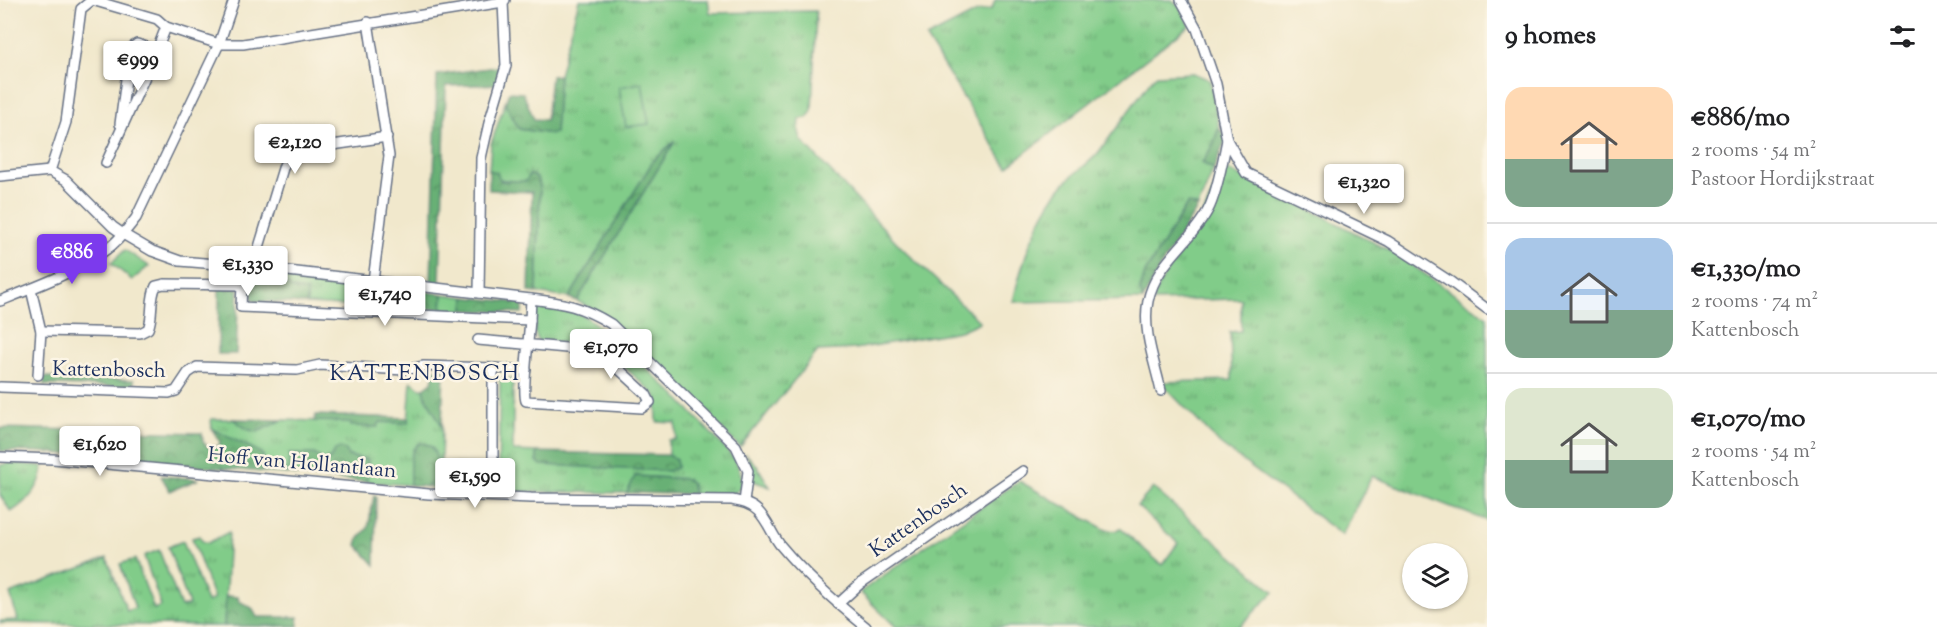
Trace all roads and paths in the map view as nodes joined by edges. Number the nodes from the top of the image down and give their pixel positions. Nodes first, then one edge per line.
1 (74, 0) edge
2 (92, 0) edge
3 (234, 0) edge
4 (1181, 0) edge
5 (504, 1) edge
6 (81, 9) junction
7 (368, 22) junction
8 (166, 27) junction
9 (219, 44) junction
10 (157, 50) junction
11 (118, 135) junction
12 (387, 137) junction
13 (1227, 140) junction
14 (106, 163) dead end
15 (1222, 163) junction
16 (50, 171) junction
17 (1246, 173) junction
18 (0, 176) edge
19 (123, 234) junction
20 (248, 267) junction
21 (373, 281) junction
22 (242, 285) junction
23 (31, 289) junction
24 (479, 293) junction
25 (531, 299) junction
26 (0, 301) edge
27 (1487, 309) edge
28 (530, 320) junction
29 (40, 331) junction
30 (478, 340) dead end
31 (529, 344) junction
32 (493, 368) junction
33 (526, 370) junction
34 (38, 375) dead end
35 (0, 387) edge
36 (1161, 391) dead end
37 (0, 457) edge
38 (1023, 471) dead end
39 (493, 472) dead end
40 (744, 502) junction
41 (838, 604) junction
42 (866, 627) edge

1 - 6 street
2 - 6 street
2 - 8 street
3 - 9 street
4 - 13 street
5 - 7 street
5 - 24 street
6 - 16 street
7 - 9 street
7 - 12 street
8 - 9 street
8 - 10 street
9 - 19 street
10 - 11 street
10 - 11 street
11 - 14 street
12 - 20 street
12 - 21 street
13 - 15 street
13 - 17 street
15 - 17 street
15 - 36 street
16 - 18 street
16 - 19 street
17 - 27 street
19 - 20 street
19 - 23 street
20 - 21 street
20 - 22 street
21 - 24 street
22 - 28 street
22 - 29 street, Kattenbosch
23 - 26 street
23 - 29 street, Kattenbosch
24 - 25 street
25 - 28 street
25 - 40 street
28 - 31 street
29 - 34 street, Kattenbosch
30 - 31 street
31 - 33 street
31 - 33 street
32 - 33 street, Kattenbosch
32 - 35 street, Kattenbosch
32 - 39 street
37 - 40 street, Hoff van Hollantlaan
38 - 41 street, Kattenbosch
40 - 41 street
41 - 42 street

